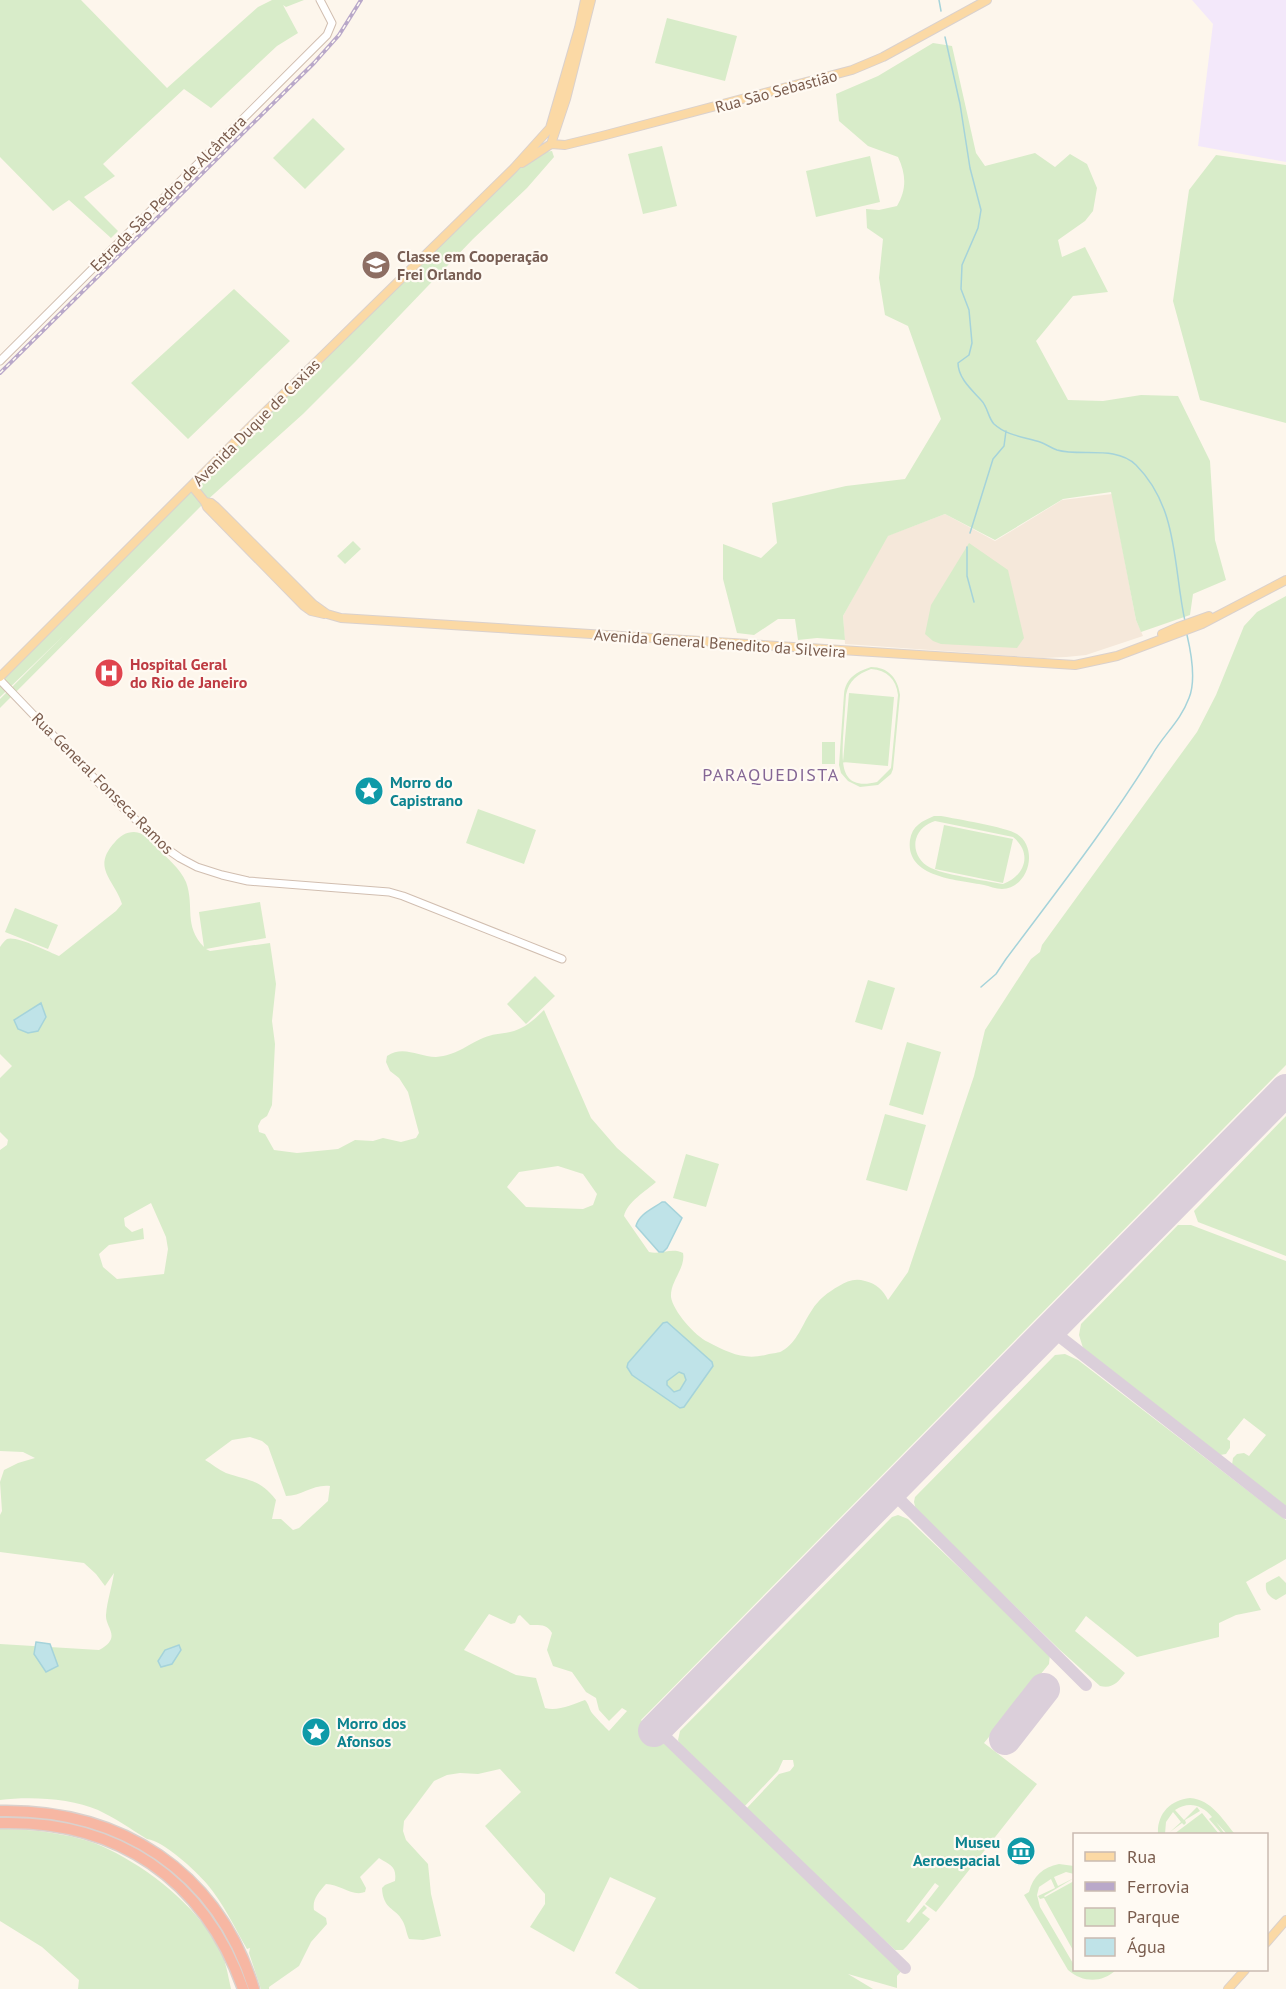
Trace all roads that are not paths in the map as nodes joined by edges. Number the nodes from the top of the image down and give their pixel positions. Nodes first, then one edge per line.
1 (320, 0) edge
2 (585, 0) edge
3 (591, 0) edge
4 (987, 0) edge
5 (550, 128) junction
6 (553, 149) junction
7 (514, 168) junction
8 (0, 361) edge
9 (192, 486) junction
10 (1286, 580) edge
11 (0, 678) edge
12 (562, 959) dead end
13 (0, 1811) edge
14 (0, 1823) edge
15 (1286, 1920) edge
16 (1268, 1941) edge
17 (1244, 1971) edge
18 (243, 1989) edge
19 (255, 1989) edge
20 (1228, 1989) edge

1 - 8 street, Estrada São Pedro de Alcântara
2 - 5 main road, Avenida Duque de Caxias
3 - 6 main road
4 - 6 main road, Rua São Sebastião
5 - 6 main road
5 - 7 main road, Avenida Duque de Caxias
6 - 7 main road, Avenida Duque de Caxias
7 - 9 main road, Avenida Duque de Caxias
9 - 10 main road, Avenida General Benedito da Silveira
9 - 11 main road, Avenida Duque de Caxias
11 - 12 street, Rua General Fonseca Ramos
13 - 19 highway
14 - 18 highway
15 - 16 main road
17 - 20 main road

